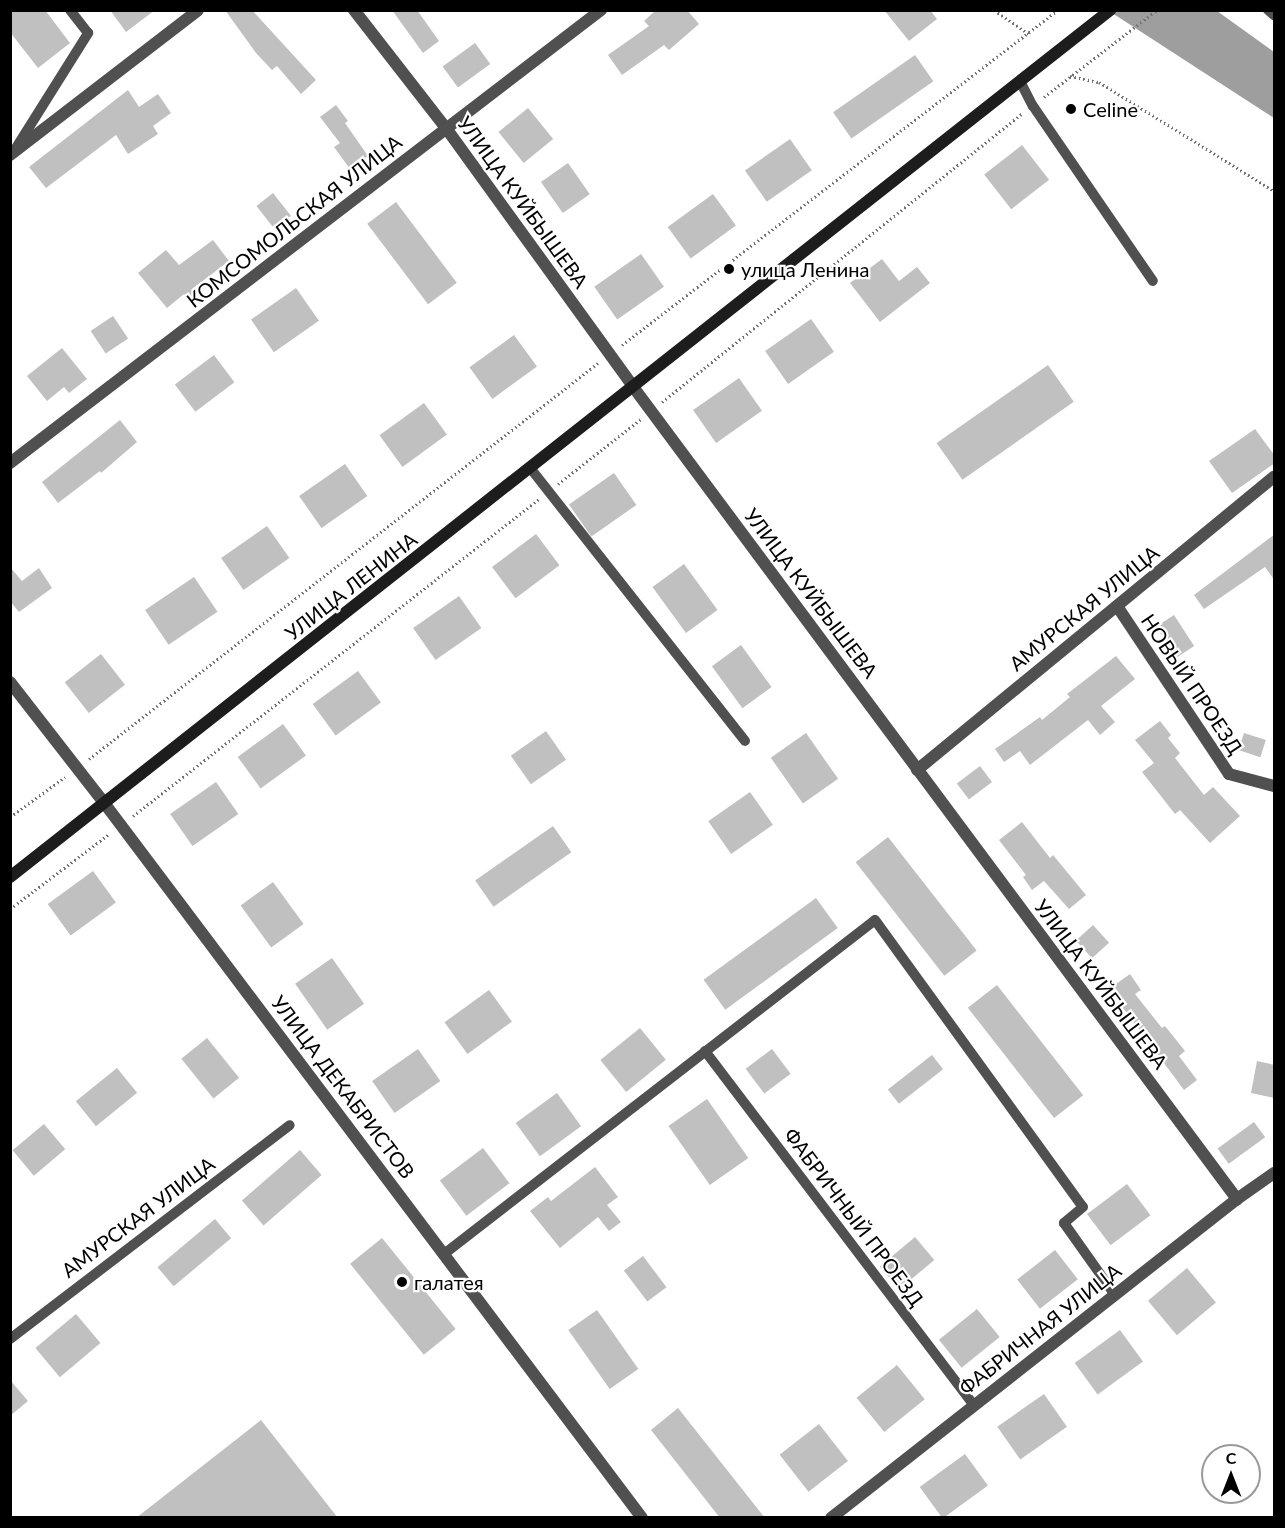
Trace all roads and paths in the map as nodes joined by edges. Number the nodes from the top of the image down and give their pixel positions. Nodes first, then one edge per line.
1 (70, 10) edge
2 (198, 10) edge
3 (354, 10) edge
4 (601, 10) edge
5 (994, 10) edge
6 (1058, 10) edge
7 (1110, 10) edge
8 (1157, 10) edge
9 (1268, 10) edge
10 (1275, 15) edge
11 (1029, 34) junction
12 (1020, 81) junction
13 (447, 128) junction
14 (12, 154) edge
15 (1275, 191) edge
16 (1153, 281) dead end
17 (609, 354) junction
18 (634, 388) junction
19 (10, 463) edge
20 (531, 468) junction
21 (1275, 477) edge
22 (1117, 606) junction
23 (10, 682) edge
24 (746, 741) dead end
25 (77, 768) junction
26 (917, 770) junction
27 (1275, 786) edge
28 (105, 804) junction
29 (10, 817) edge
30 (10, 878) edge
31 (705, 1051) junction
32 (290, 1125) dead end
33 (1275, 1173) edge
34 (1237, 1199) junction
35 (444, 1254) junction
36 (1115, 1295) junction
37 (10, 1339) edge
38 (974, 1405) junction
39 (642, 1518) edge
40 (831, 1518) edge

1 - 14 lane
2 - 14 street
3 - 13 street, УЛИЦА КУЙБЫШЕВА
4 - 13 street, КОМСОМОЛЬСКАЯ УЛИЦА
5 - 11 path
6 - 11 path
7 - 12 main road, УЛИЦА ЛЕНИНА
8 - 15 path
9 - 10 lane
11 - 17 path
12 - 16 lane
12 - 18 main road, УЛИЦА ЛЕНИНА
13 - 17 street, УЛИЦА КУЙБЫШЕВА
13 - 19 street, КОМСОМОЛЬСКАЯ УЛИЦА
17 - 18 street, УЛИЦА КУЙБЫШЕВА
17 - 25 path
18 - 20 main road, УЛИЦА ЛЕНИНА
18 - 26 street, УЛИЦА КУЙБЫШЕВА
20 - 24 lane
20 - 28 main road, УЛИЦА ЛЕНИНА
21 - 22 street, АМУРСКАЯ УЛИЦА
22 - 26 street, АМУРСКАЯ УЛИЦА
22 - 27 street, НОВЫЙ ПРОЕЗД
23 - 25 street, УЛИЦА ДЕКАБРИСТОВ
25 - 28 street, УЛИЦА ДЕКАБРИСТОВ
25 - 29 path
26 - 34 street, УЛИЦА КУЙБЫШЕВА
28 - 30 main road, УЛИЦА ЛЕНИНА
28 - 35 street, УЛИЦА ДЕКАБРИСТОВ
31 - 35 lane
31 - 36 lane
31 - 38 lane, ФАБРИЧНЫЙ ПРОЕЗД
32 - 37 lane, АМУРСКАЯ УЛИЦА
33 - 34 street, ФАБРИЧНАЯ УЛИЦА
34 - 36 street, ФАБРИЧНАЯ УЛИЦА
35 - 39 street, УЛИЦА ДЕКАБРИСТОВ
36 - 38 street, ФАБРИЧНАЯ УЛИЦА
38 - 40 street, ФАБРИЧНАЯ УЛИЦА

